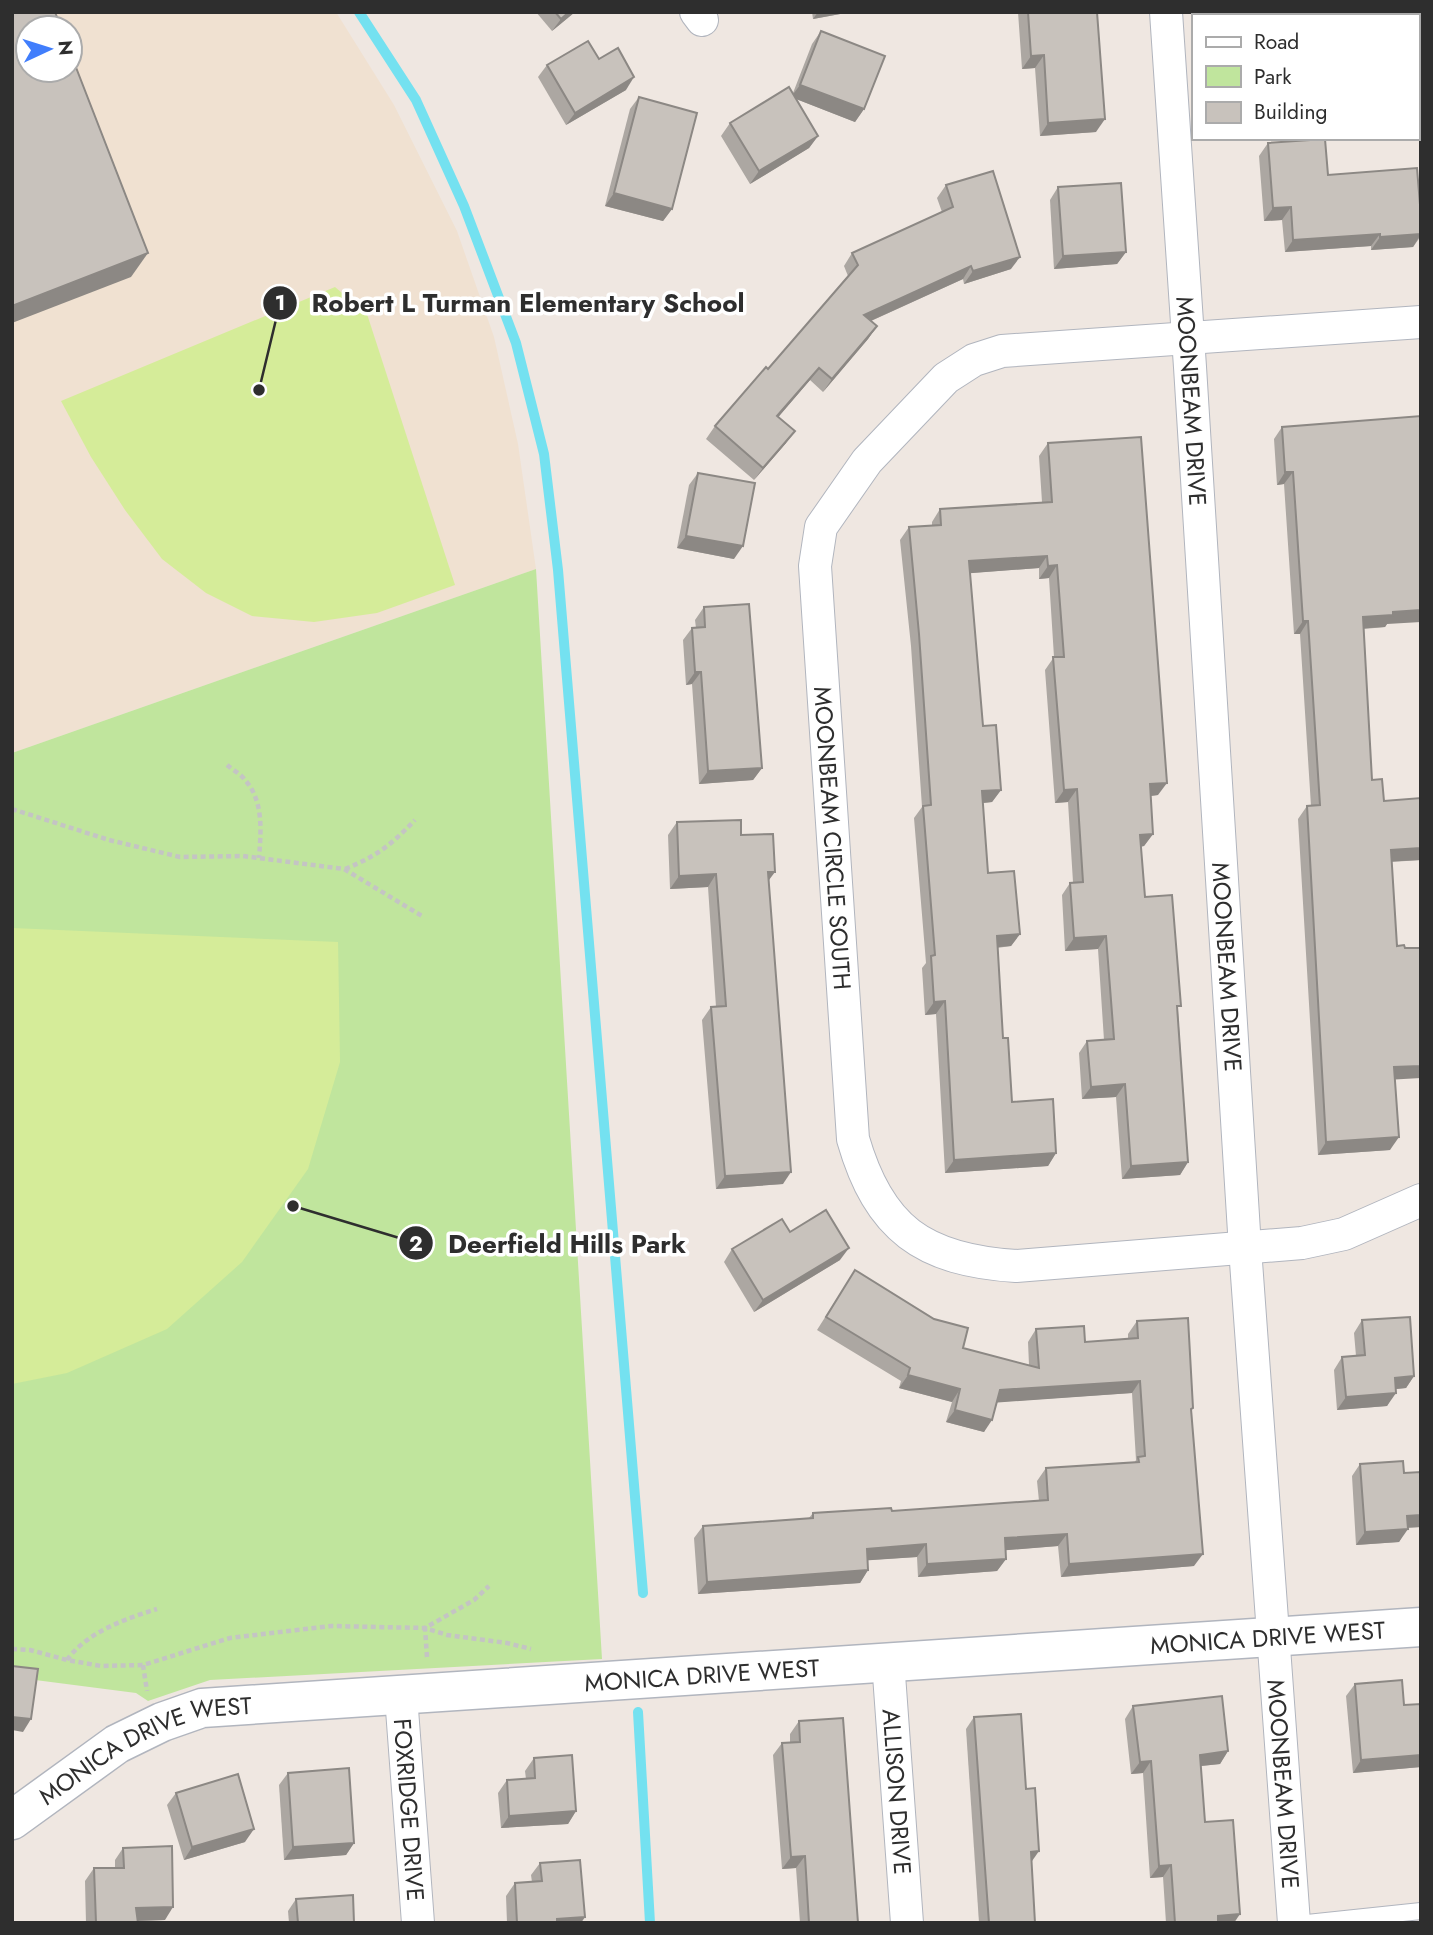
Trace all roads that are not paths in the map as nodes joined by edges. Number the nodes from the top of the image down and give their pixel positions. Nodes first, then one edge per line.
1 (1166, 12) edge
2 (1421, 322) edge
3 (1188, 337) junction
4 (1421, 1200) edge
5 (1245, 1248) junction
6 (1421, 1627) edge
7 (1274, 1637) junction
8 (888, 1661) junction
9 (401, 1696) junction
10 (12, 1820) edge
11 (1421, 1911) edge
12 (418, 1923) edge
13 (907, 1923) edge
14 (1294, 1923) edge
15 (1307, 1923) edge

1 - 3 street, MOONBEAM DRIVE
2 - 3 street, MOONBEAM CIRCLE SOUTH
3 - 5 street, MOONBEAM DRIVE
3 - 5 street, MOONBEAM CIRCLE SOUTH
4 - 5 street, MOONBEAM CIRCLE SOUTH
5 - 7 street, MOONBEAM DRIVE
6 - 7 street, MONICA DRIVE WEST
7 - 8 street, MONICA DRIVE WEST
7 - 14 street, MOONBEAM DRIVE
8 - 9 street, MONICA DRIVE WEST
8 - 13 street, ALLISON DRIVE
9 - 10 street, MONICA DRIVE WEST
9 - 12 street, FOXRIDGE DRIVE
11 - 15 lane

